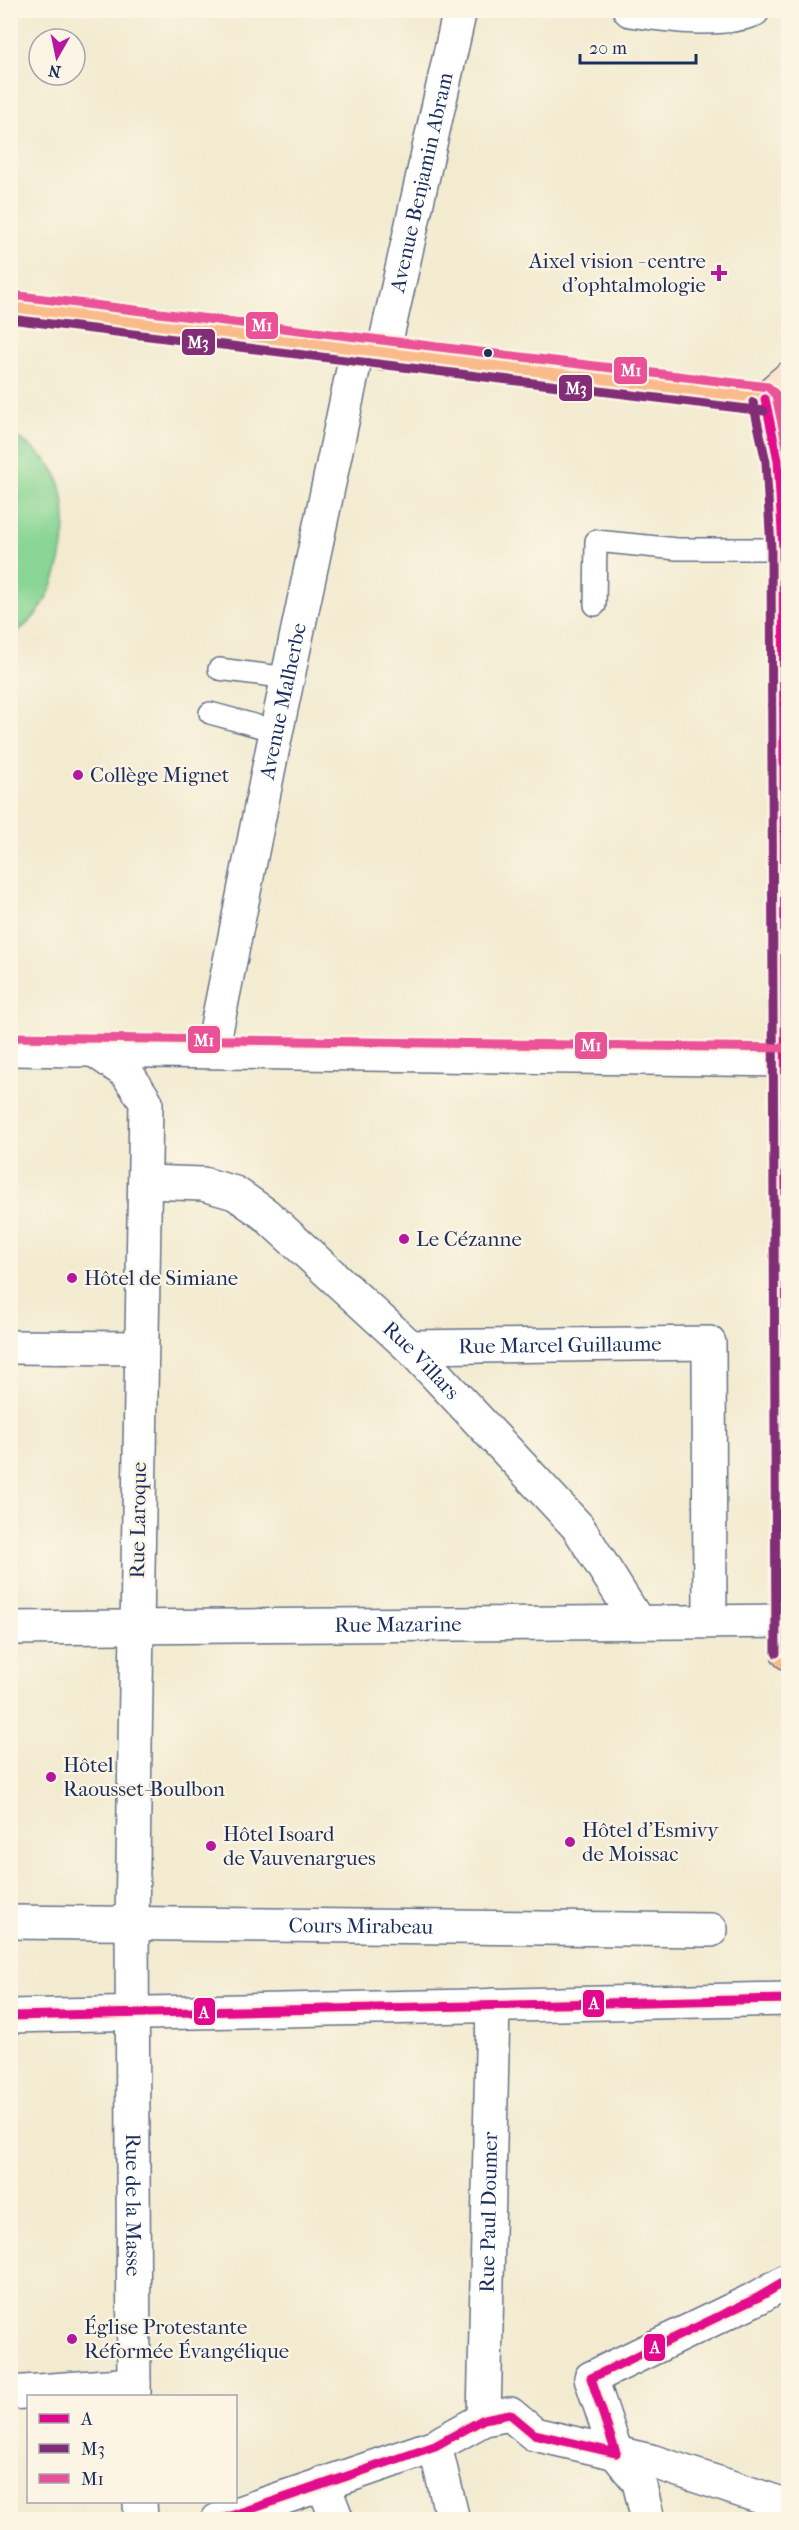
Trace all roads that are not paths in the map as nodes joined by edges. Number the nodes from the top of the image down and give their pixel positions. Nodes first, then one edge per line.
1 (459, 10) edge
2 (630, 10) edge
3 (753, 10) edge
4 (10, 308) edge
5 (370, 352) junction
6 (777, 389) edge
7 (783, 549) junction
8 (595, 605) dead end
9 (219, 669) dead end
10 (288, 678) junction
11 (210, 713) dead end
12 (276, 731) junction
13 (10, 1048) edge
14 (94, 1050) junction
15 (212, 1051) junction
16 (785, 1060) junction
17 (145, 1182) junction
18 (10, 1347) edge
19 (410, 1347) junction
20 (141, 1348) junction
21 (788, 1542) edge
22 (710, 1621) junction
23 (788, 1621) edge
24 (638, 1622) junction
25 (136, 1627) junction
26 (10, 1628) edge
27 (789, 1653) edge
28 (10, 1922) edge
29 (132, 1922) junction
30 (711, 1930) dead end
31 (789, 1999) edge
32 (494, 2005) junction
33 (132, 2013) junction
34 (10, 2016) edge
35 (789, 2280) edge
36 (134, 2390) edge
37 (10, 2393) edge
38 (484, 2419) junction
39 (435, 2446) junction
40 (616, 2452) junction
41 (322, 2483) junction
42 (140, 2503) edge
43 (789, 2506) edge
44 (141, 2520) edge
45 (218, 2520) edge
46 (337, 2520) edge
47 (453, 2520) edge
48 (648, 2520) edge

1 - 5 street, Avenue Benjamin Abram
2 - 3 street
4 - 5 main road
5 - 6 main road
5 - 10 street, Avenue Malherbe
6 - 7 main road
7 - 8 lane
7 - 16 main road
9 - 10 lane
10 - 12 street, Avenue Malherbe
11 - 12 lane
12 - 15 street, Avenue Malherbe
13 - 14 street
14 - 15 street
14 - 17 street, Rue Laroque
15 - 16 street
16 - 21 main road
17 - 19 street, Rue Villars
17 - 20 street, Rue Laroque
18 - 20 street
19 - 22 street, Rue Marcel Guillaume
19 - 24 street, Rue Villars
20 - 25 street, Rue Laroque
21 - 23 main road
22 - 23 street, Rue Mazarine
22 - 24 street, Rue Mazarine
23 - 27 main road
24 - 25 street, Rue Mazarine
25 - 26 street, Rue Mazarine
25 - 29 street, Rue Laroque
28 - 29 street, Cours Mirabeau
29 - 30 street, Cours Mirabeau
29 - 33 street, Rue Laroque
31 - 32 street
32 - 33 street
32 - 38 street, Rue Paul Doumer
33 - 34 street
33 - 36 street, Rue de la Masse
35 - 40 street
36 - 37 street
38 - 39 street
38 - 40 street
39 - 41 street
39 - 47 street
40 - 43 street
40 - 48 street
41 - 45 street
41 - 46 street
42 - 44 street

